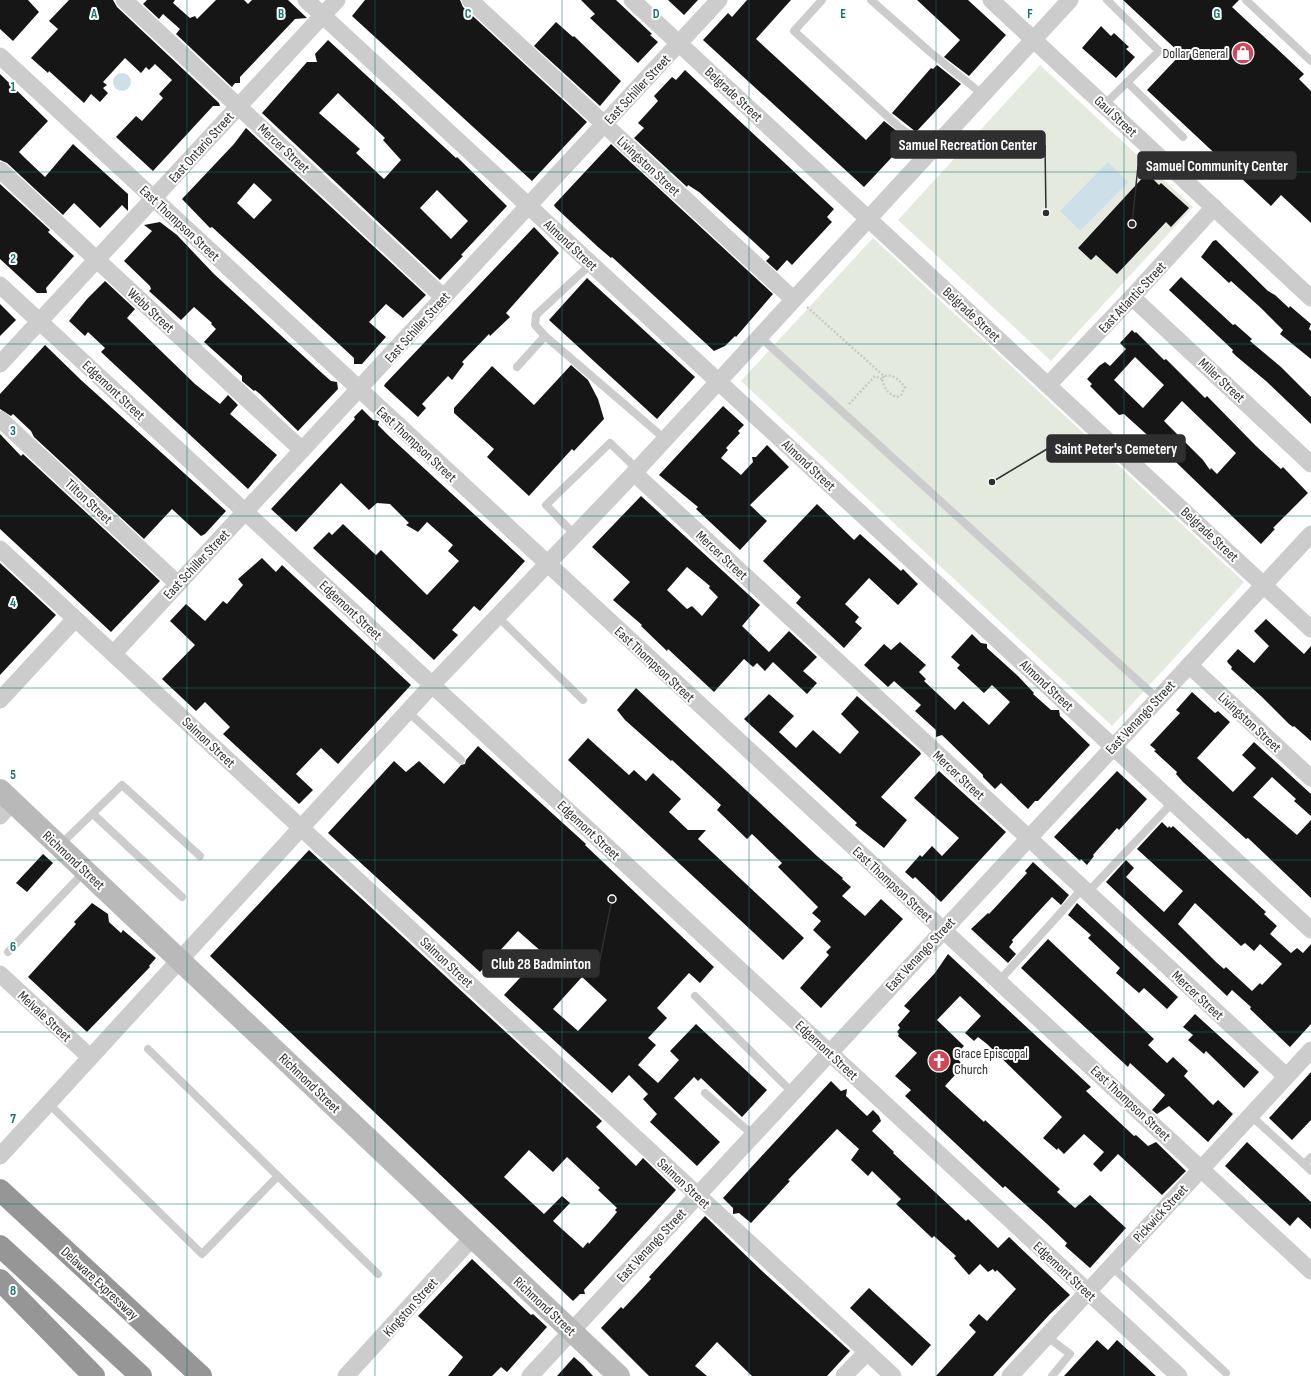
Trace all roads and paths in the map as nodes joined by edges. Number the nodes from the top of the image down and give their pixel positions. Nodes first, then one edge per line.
1 (124, 0) edge
2 (306, 0) edge
3 (337, 0) edge
4 (470, 0) edge
5 (632, 0) edge
6 (720, 0) edge
7 (822, 0) edge
8 (871, 0) edge
9 (991, 0) edge
10 (1070, 0) edge
11 (1107, 0) edge
12 (1246, 0) edge
13 (323, 15) junction
14 (1033, 39) junction
15 (679, 44) junction
16 (0, 56) edge
17 (1311, 61) edge
18 (1127, 82) junction
19 (982, 94) junction
20 (1104, 105) junction
21 (238, 106) junction
22 (604, 124) junction
23 (1184, 136) dead end
24 (931, 150) junction
25 (0, 170) edge
26 (154, 198) junction
27 (528, 206) junction
28 (1214, 208) junction
29 (867, 218) junction
30 (97, 259) junction
31 (591, 264) junction
32 (0, 284) edge
33 (443, 297) junction
34 (1132, 297) junction
35 (794, 298) junction
36 (1311, 298) edge
37 (40, 321) junction
38 (545, 336) junction
39 (759, 336) junction
40 (0, 364) edge
41 (517, 367) dead end
42 (884, 376) junction
43 (882, 379) junction
44 (718, 381) junction
45 (1048, 385) junction
46 (359, 390) junction
47 (842, 411) junction
48 (0, 419) edge
49 (665, 438) junction
50 (302, 450) junction
51 (1311, 464) edge
52 (636, 471) junction
53 (245, 512) junction
54 (574, 534) junction
55 (1311, 534) edge
56 (0, 549) edge
57 (546, 564) junction
58 (178, 584) junction
59 (1264, 585) junction
60 (497, 616) junction
61 (75, 619) junction
62 (1311, 629) edge
63 (114, 653) junction
64 (1189, 665) junction
65 (432, 685) junction
66 (1158, 699) junction
67 (0, 700) edge
68 (584, 700) dead end
69 (408, 712) junction
70 (1113, 746) junction
71 (460, 760) dead end
72 (1311, 778) edge
73 (1173, 802) junction
74 (4, 803) edge
75 (93, 814) junction
76 (303, 828) junction
77 (1028, 839) junction
78 (59, 846) junction
79 (200, 856) dead end
80 (86, 871) junction
81 (1084, 891) junction
82 (182, 897) dead end
83 (942, 929) junction
84 (1311, 930) edge
85 (8, 952) dead end
86 (181, 960) junction
87 (0, 974) edge
88 (998, 981) junction
89 (695, 996) dead end
90 (148, 1049) dead end
91 (1311, 1050) edge
92 (829, 1052) junction
93 (90, 1057) junction
94 (1286, 1076) junction
95 (705, 1092) dead end
96 (792, 1092) junction
97 (48, 1103) junction
98 (1250, 1115) junction
99 (753, 1135) junction
100 (1, 1152) edge
101 (1311, 1157) edge
102 (1304, 1164) junction
103 (1201, 1168) junction
104 (1311, 1170) edge
105 (278, 1176) junction
106 (0, 1190) edge
107 (697, 1196) junction
108 (473, 1237) junction
109 (0, 1246) edge
110 (1111, 1266) junction
111 (1310, 1269) edge
112 (378, 1274) dead end
113 (0, 1280) edge
114 (1087, 1292) junction
115 (572, 1331) junction
116 (1046, 1336) junction
117 (867, 1352) junction
118 (1226, 1373) dead end
119 (94, 1376) edge
120 (141, 1376) edge
121 (201, 1376) edge
122 (346, 1376) edge
123 (530, 1376) edge
124 (619, 1376) edge
125 (844, 1376) edge
126 (893, 1376) edge
127 (1010, 1376) edge
128 (1052, 1376) edge
129 (1179, 1376) edge

1 - 21 street, Mercer Street
2 - 13 street, Almond Street
3 - 13 street, East Ontario Street
4 - 22 street, Livingston Street
5 - 15 street, Belgrade Street
6 - 15 street, East Schiller Street
7 - 24 lane
8 - 19 lane
9 - 14 street, Gaul Street
10 - 14 street
11 - 18 lane
12 - 17 lane
13 - 21 street, East Ontario Street
13 - 27 street, Almond Street
14 - 19 street
14 - 20 street, Gaul Street
15 - 22 street, East Schiller Street
15 - 29 street, Belgrade Street
16 - 26 street, East Thompson Street
18 - 20 lane
18 - 23 lane
19 - 24 street
20 - 28 street, Gaul Street
21 - 26 street, East Ontario Street
21 - 33 street, Mercer Street
22 - 27 street, East Schiller Street
22 - 35 street, Livingston Street
24 - 29 street
25 - 30 street, Webb Street
26 - 30 street, East Ontario Street
26 - 46 street, East Thompson Street
27 - 31 street, Almond Street
27 - 33 street, East Schiller Street
28 - 34 street, East Atlantic Street
28 - 36 street, Gaul Street
29 - 35 street
29 - 45 street, Belgrade Street
30 - 37 street, East Ontario Street
30 - 50 street, Webb Street
31 - 38 lane
31 - 44 street, Almond Street
32 - 37 street, Edgemont Street
33 - 46 street, East Schiller Street
34 - 45 street, East Atlantic Street
34 - 51 street, Miller Street
35 - 39 street
35 - 42 path
37 - 40 street, East Ontario Street
37 - 53 street, Edgemont Street
38 - 41 lane
38 - 49 lane
39 - 44 street
39 - 47 lane
42 - 43 path
42 - 43 path
43 - 47 path
44 - 49 street
44 - 70 street, Almond Street
45 - 59 street, Belgrade Street
46 - 50 street, East Schiller Street
46 - 57 street, East Thompson Street
47 - 66 lane
48 - 58 street, Tilton Street
49 - 52 street
50 - 53 street, East Schiller Street
52 - 54 street
52 - 54 lane
52 - 77 street, Mercer Street
53 - 58 street, East Schiller Street
53 - 65 street, Edgemont Street
54 - 57 street
55 - 59 street, East Venango Street
56 - 61 street, Salmon Street
57 - 60 street
57 - 83 street, East Thompson Street
58 - 63 street, East Schiller Street
59 - 62 street, Belgrade Street
59 - 64 street, East Venango Street
60 - 65 street
60 - 68 lane
61 - 63 street, Salmon Street
61 - 67 street
63 - 76 street, Salmon Street
64 - 66 street, East Venango Street
64 - 72 street, Livingston Street
65 - 69 street
65 - 92 street, Edgemont Street
66 - 70 street, East Venango Street
69 - 71 lane
69 - 76 street
70 - 73 street, Almond Street
70 - 77 street, East Venango Street
73 - 81 lane
73 - 84 street, Almond Street
74 - 78 main road, Richmond Street
75 - 78 lane
75 - 79 lane
75 - 82 lane
76 - 86 street
76 - 107 street, Salmon Street
77 - 81 street, Mercer Street
77 - 83 street, East Venango Street
78 - 80 main road, Richmond Street
80 - 85 lane
80 - 86 main road, Richmond Street
81 - 88 lane
81 - 94 street, Mercer Street
83 - 88 street, East Thompson Street
83 - 92 street, East Venango Street
86 - 93 street
86 - 108 main road, Richmond Street
87 - 93 street, Melvale Street
88 - 103 street, East Thompson Street
89 - 96 lane
90 - 105 lane
91 - 94 street, Pickwick Street
92 - 96 street, East Venango Street
92 - 114 street, Edgemont Street
93 - 97 street
94 - 98 street, Pickwick Street
95 - 99 lane
96 - 99 street, East Venango Street
97 - 100 street
97 - 105 lane
98 - 102 lane
98 - 103 street, Pickwick Street
99 - 107 street, East Venango Street
101 - 102 lane
102 - 104 lane
103 - 110 street, Pickwick Street
103 - 111 street, East Thompson Street
105 - 112 lane
106 - 121 highway, Delaware Expressway
107 - 115 street, East Venango Street
107 - 117 street, Salmon Street
108 - 115 main road, Richmond Street
108 - 122 street, Kingston Street
109 - 120 highway
110 - 114 street, Pickwick Street
110 - 118 lane
113 - 119 highway
114 - 116 street, Pickwick Street
114 - 129 street, Edgemont Street
115 - 123 street, East Venango Street
115 - 124 main road, Richmond Street
116 - 127 street, Pickwick Street
116 - 128 lane
117 - 125 street
117 - 126 street, Salmon Street

